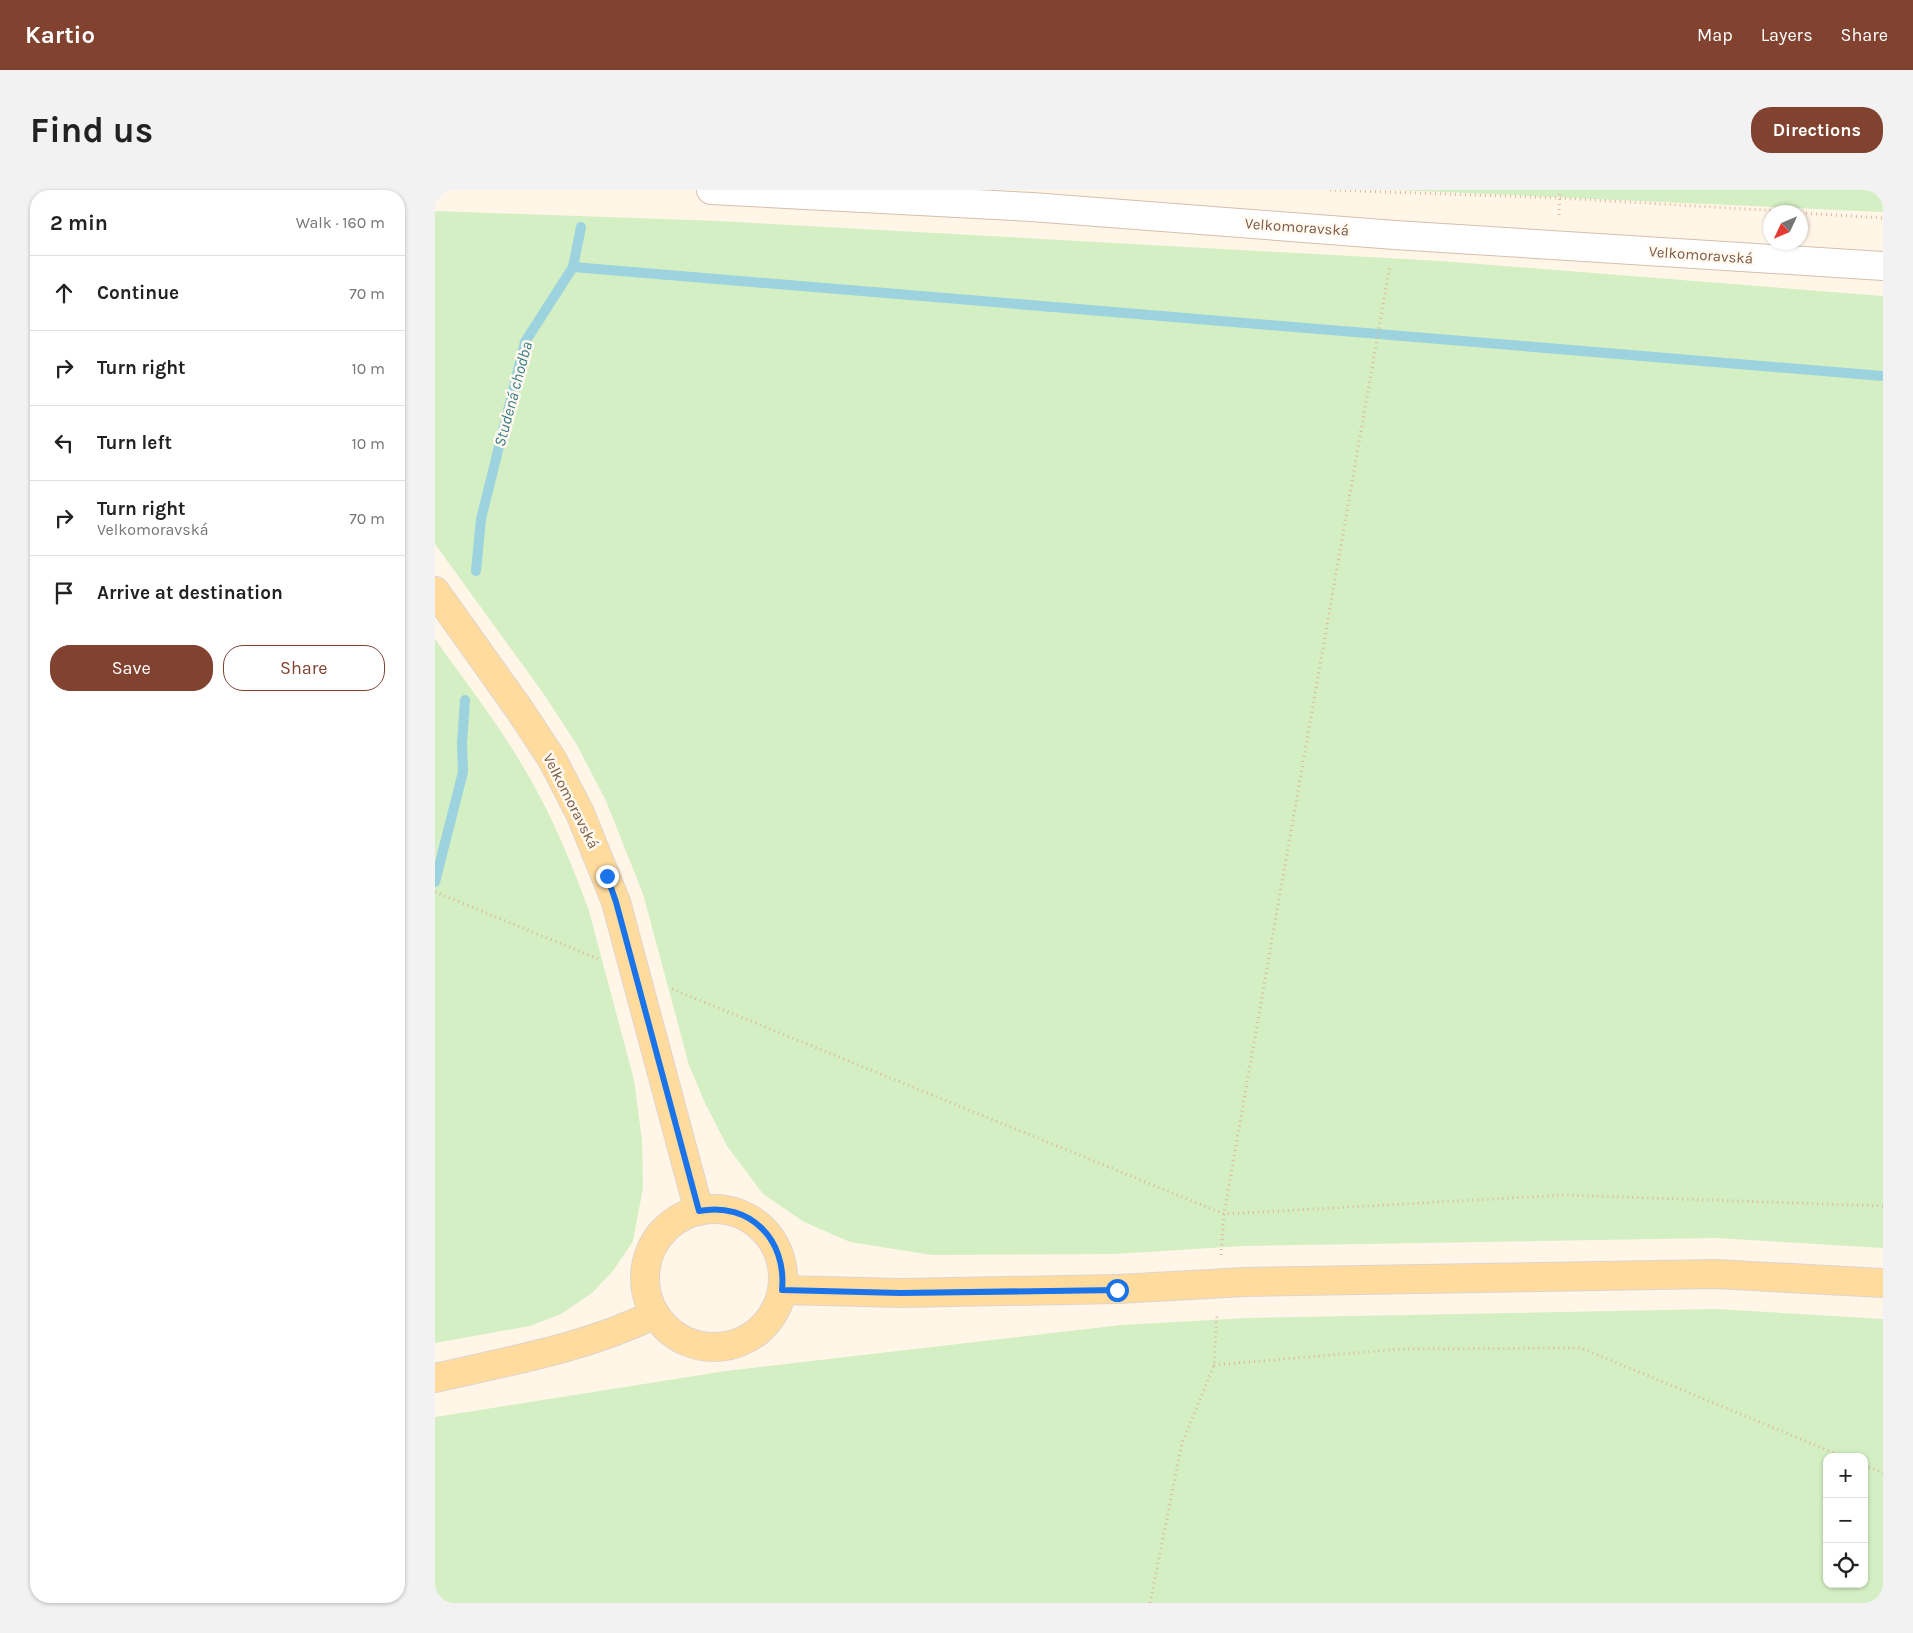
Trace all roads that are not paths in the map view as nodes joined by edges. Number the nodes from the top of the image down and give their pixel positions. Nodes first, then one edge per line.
1 (711, 190) edge
2 (1883, 266) edge
3 (435, 591) edge
4 (699, 1211) junction
5 (1883, 1283) edge
6 (782, 1290) junction
7 (655, 1314) junction
8 (435, 1378) edge

1 - 2 street, Velkomoravská
3 - 4 main road, Velkomoravská, bridge
4 - 6 main road
4 - 7 main road
5 - 6 main road, bridge
6 - 7 main road
7 - 8 main road

